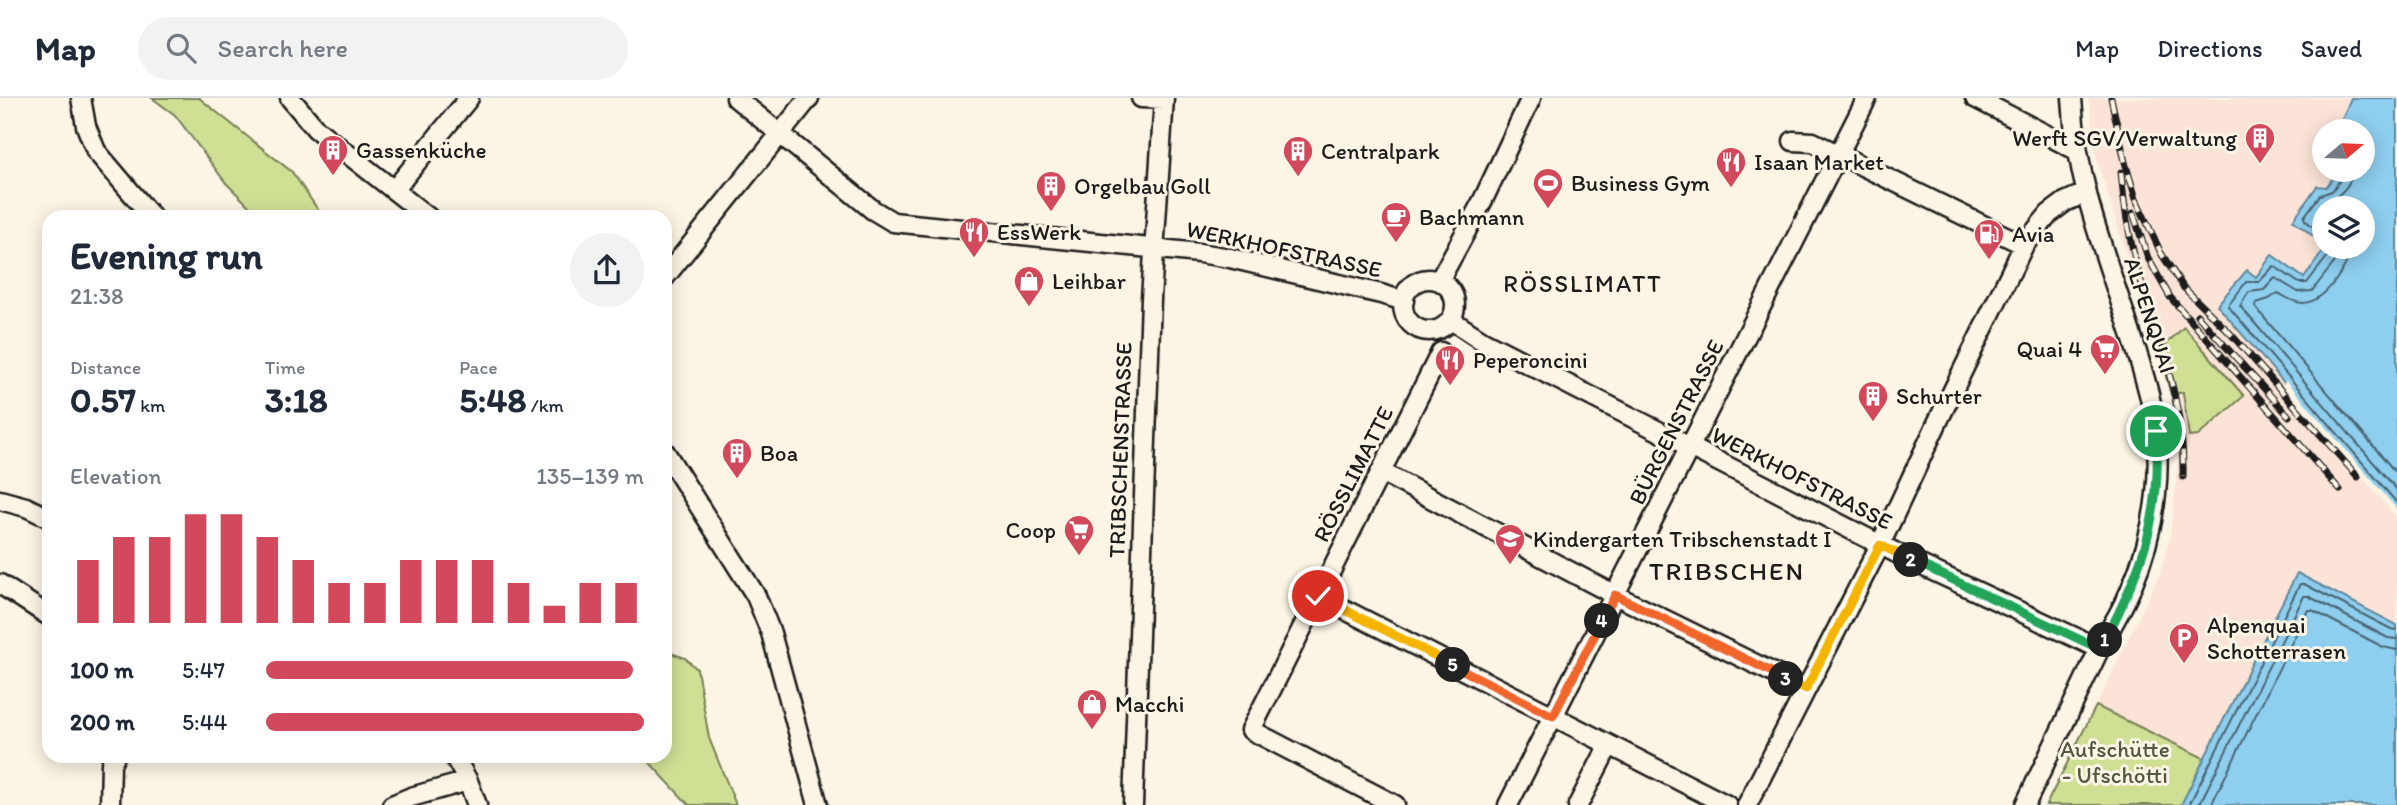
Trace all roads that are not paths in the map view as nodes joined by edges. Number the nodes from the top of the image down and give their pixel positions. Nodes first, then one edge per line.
1 (81, 98) edge
2 (290, 98) edge
3 (469, 98) edge
4 (736, 98) edge
5 (809, 98) edge
6 (1141, 98) edge
7 (1531, 98) edge
8 (1867, 98) edge
9 (1975, 98) edge
10 (2072, 98) edge
11 (1164, 99) edge
12 (780, 134) junction
13 (1793, 141) dead end
14 (2076, 150) junction
15 (1839, 155) junction
16 (394, 190) junction
17 (2085, 192) junction
18 (146, 210) edge
19 (419, 210) edge
20 (2024, 245) junction
21 (1153, 249) junction
22 (672, 268) edge
23 (1440, 281) junction
24 (1404, 301) junction
25 (1451, 320) junction
26 (1441, 352) dead end
27 (1690, 448) junction
28 (672, 463) edge
29 (1381, 472) junction
30 (0, 500) edge
31 (42, 514) edge
32 (1880, 545) junction
33 (0, 584) edge
34 (1615, 595) junction
35 (1318, 596) junction
36 (42, 611) edge
37 (2100, 649) junction
38 (1806, 689) junction
39 (1553, 716) junction
40 (1609, 745) junction
41 (112, 763) edge
42 (458, 763) edge
43 (468, 781) junction
44 (110, 805) edge
45 (392, 805) edge
46 (477, 805) edge
47 (818, 805) edge
48 (1133, 805) edge
49 (1395, 805) edge
50 (1508, 805) edge
51 (1578, 805) edge
52 (1727, 805) edge
53 (1747, 805) edge
54 (2025, 805) edge

1 - 18 street
2 - 16 street
3 - 16 street
4 - 12 street, WERKHOFSTRASSE
5 - 12 street
6 - 11 street
7 - 23 street
8 - 15 street, BÜRGENSTRASSE
9 - 14 street
10 - 14 street, ALPENQUAI
11 - 21 street, TRIBSCHENSTRASSE
12 - 21 street, WERKHOFSTRASSE
12 - 22 street
13 - 15 street
14 - 17 street, ALPENQUAI
15 - 20 street
15 - 27 street, BÜRGENSTRASSE
16 - 19 street
17 - 20 street
17 - 37 street, ALPENQUAI
20 - 32 street
21 - 24 street, WERKHOFSTRASSE
21 - 48 street, TRIBSCHENSTRASSE
23 - 24 street, WERKHOFSTRASSE
23 - 25 street
24 - 25 street, WERKHOFSTRASSE
25 - 27 street, WERKHOFSTRASSE
26 - 29 street, RÖSSLIMATTE
27 - 32 street, WERKHOFSTRASSE
27 - 34 street, BÜRGENSTRASSE
28 - 47 street
29 - 34 street
29 - 35 street, RÖSSLIMATTE
30 - 31 street
32 - 37 street, WERKHOFSTRASSE
32 - 38 street
33 - 36 street
34 - 38 street
34 - 39 street, BÜRGENSTRASSE
35 - 39 street
35 - 49 street, RÖSSLIMATTE
37 - 54 street, ALPENQUAI
38 - 53 street
39 - 40 street
39 - 50 street, BÜRGENSTRASSE
40 - 51 street
40 - 52 street
41 - 44 street
42 - 43 street
43 - 45 street
43 - 46 street

